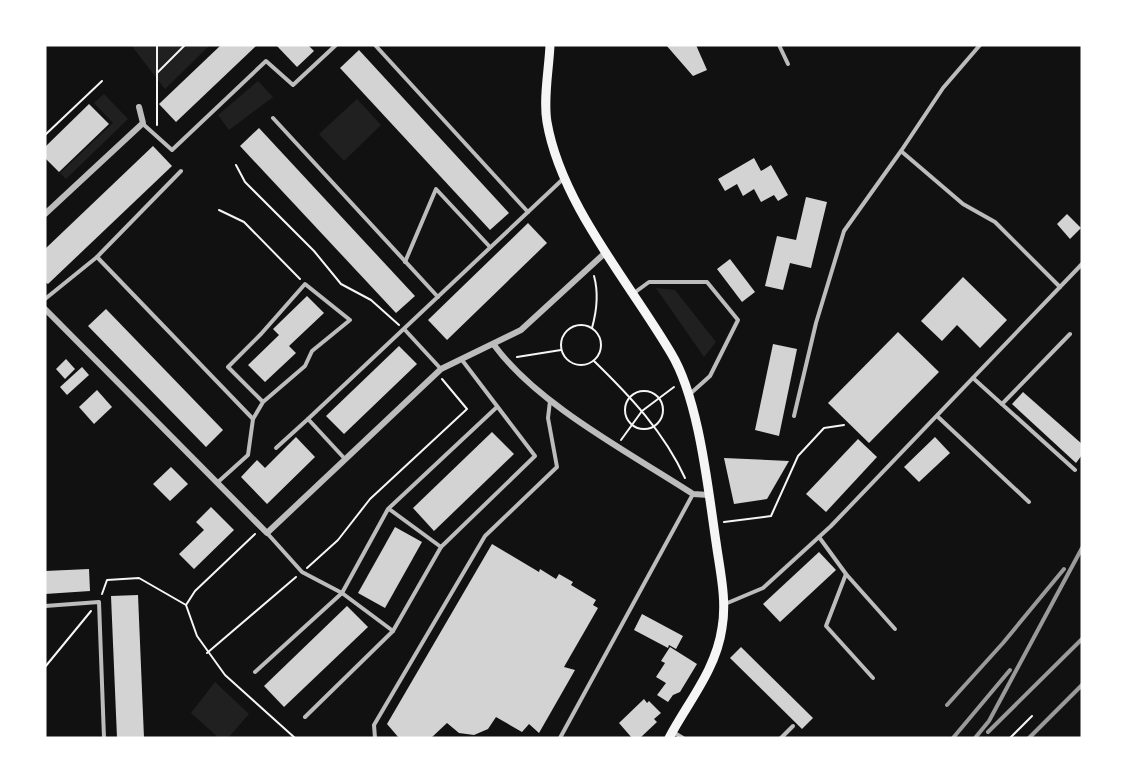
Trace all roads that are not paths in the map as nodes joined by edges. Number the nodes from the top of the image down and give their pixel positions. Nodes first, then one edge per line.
1 (336, 45) edge
2 (375, 45) edge
3 (550, 45) edge
4 (779, 45) edge
5 (980, 45) edge
6 (788, 64) dead end
7 (139, 107) dead end
8 (273, 118) dead end
9 (142, 123) junction
10 (902, 151) junction
11 (181, 171) dead end
12 (564, 178) junction
13 (528, 212) junction
14 (45, 214) edge
15 (490, 247) junction
16 (606, 252) junction
17 (97, 257) junction
18 (405, 262) junction
19 (1082, 264) edge
20 (1060, 287) junction
21 (632, 294) junction
22 (438, 297) junction
23 (45, 299) edge
24 (45, 309) edge
25 (405, 330) junction
26 (1070, 334) dead end
27 (494, 345) junction
28 (461, 359) junction
29 (439, 371) junction
30 (973, 378) junction
31 (689, 394) junction
32 (550, 400) junction
33 (263, 402) junction
34 (1002, 404) junction
35 (497, 407) junction
36 (794, 416) dead end
37 (937, 416) junction
38 (253, 419) junction
39 (308, 419) junction
40 (276, 448) dead end
41 (345, 459) junction
42 (1074, 470) dead end
43 (218, 482) junction
44 (693, 494) junction
45 (709, 495) junction
46 (1029, 502) dead end
47 (388, 509) junction
48 (264, 531) junction
49 (819, 537) junction
50 (441, 547) junction
51 (846, 574) junction
52 (342, 593) junction
53 (724, 604) junction
54 (45, 606) edge
55 (895, 629) dead end
56 (393, 631) junction
57 (255, 672) dead end
58 (873, 678) dead end
59 (305, 717) dead end
60 (793, 726) dead end
61 (671, 735) edge
62 (104, 738) edge
63 (375, 738) edge
64 (560, 738) edge
65 (683, 738) edge
66 (781, 738) edge

1 - 9 lane
2 - 13 lane
3 - 12 main road
4 - 6 lane
5 - 10 lane
7 - 9 street
8 - 18 lane
9 - 14 street
10 - 20 lane
10 - 36 lane
11 - 17 lane
12 - 13 lane
12 - 16 main road
13 - 15 lane
15 - 18 lane
15 - 22 lane
16 - 21 main road
16 - 27 street
17 - 23 lane
17 - 38 lane
18 - 22 lane
19 - 20 lane
20 - 30 lane
21 - 31 main road
21 - 31 lane
22 - 25 lane
24 - 43 street
25 - 29 lane
25 - 39 lane
26 - 34 lane
27 - 28 street
27 - 32 street
28 - 29 street
28 - 35 lane
29 - 41 street
30 - 34 lane
30 - 37 lane
31 - 45 main road
32 - 44 street
32 - 63 lane
33 - 33 lane
33 - 38 lane
34 - 42 lane
35 - 47 lane
35 - 50 lane
37 - 46 lane
37 - 49 lane
38 - 43 lane
39 - 40 lane
39 - 41 lane
41 - 48 street
43 - 48 street
44 - 45 street
44 - 64 lane
45 - 53 main road
47 - 50 lane
47 - 52 lane
48 - 52 lane
49 - 51 lane
49 - 53 lane
50 - 56 lane
51 - 55 lane
51 - 58 lane
52 - 56 lane
52 - 57 lane
53 - 61 main road
54 - 62 lane
56 - 59 lane
60 - 66 lane
61 - 65 lane

